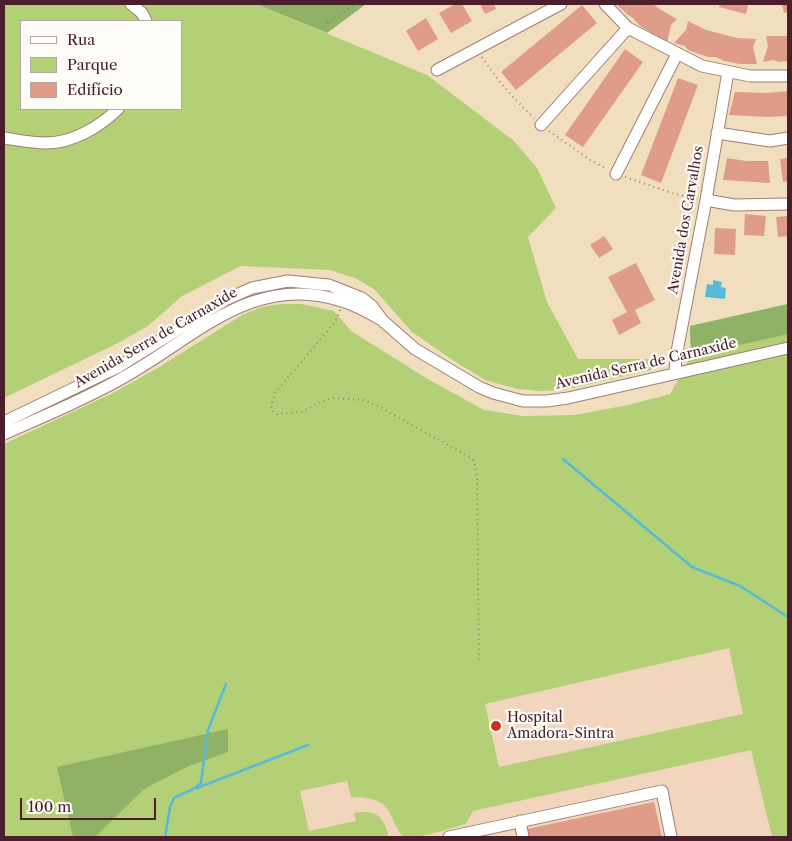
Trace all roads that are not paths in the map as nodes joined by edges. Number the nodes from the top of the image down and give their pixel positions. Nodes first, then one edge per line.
1 (131, 4) edge
2 (560, 4) edge
3 (605, 4) edge
4 (146, 20) edge
5 (628, 28) junction
6 (677, 54) junction
7 (437, 70) dead end
8 (728, 72) junction
9 (788, 76) edge
10 (117, 110) edge
11 (541, 125) road end
12 (717, 133) junction
13 (4, 138) edge
14 (788, 138) edge
15 (616, 174) road end
16 (706, 200) junction
17 (788, 204) edge
18 (383, 321) junction
19 (788, 348) edge
20 (675, 373) junction
21 (4, 422) edge
22 (4, 434) edge
23 (520, 821) junction
24 (495, 832) edge
25 (449, 837) edge
26 (523, 837) edge
27 (671, 837) edge

1 - 4 street
2 - 7 street
3 - 5 street
5 - 6 street
5 - 11 street
6 - 8 street
6 - 15 street
8 - 9 street
8 - 12 street, Avenida dos Carvalhos
10 - 13 street
12 - 14 street
12 - 16 street, Avenida dos Carvalhos
16 - 17 street
16 - 20 street, Avenida dos Carvalhos
18 - 20 street, Avenida Serra de Carnaxide
18 - 21 street, Avenida Serra de Carnaxide
18 - 22 street, Avenida Serra de Carnaxide
19 - 20 street, Avenida Serra de Carnaxide
23 - 24 street
23 - 26 street
23 - 27 street
24 - 25 street

